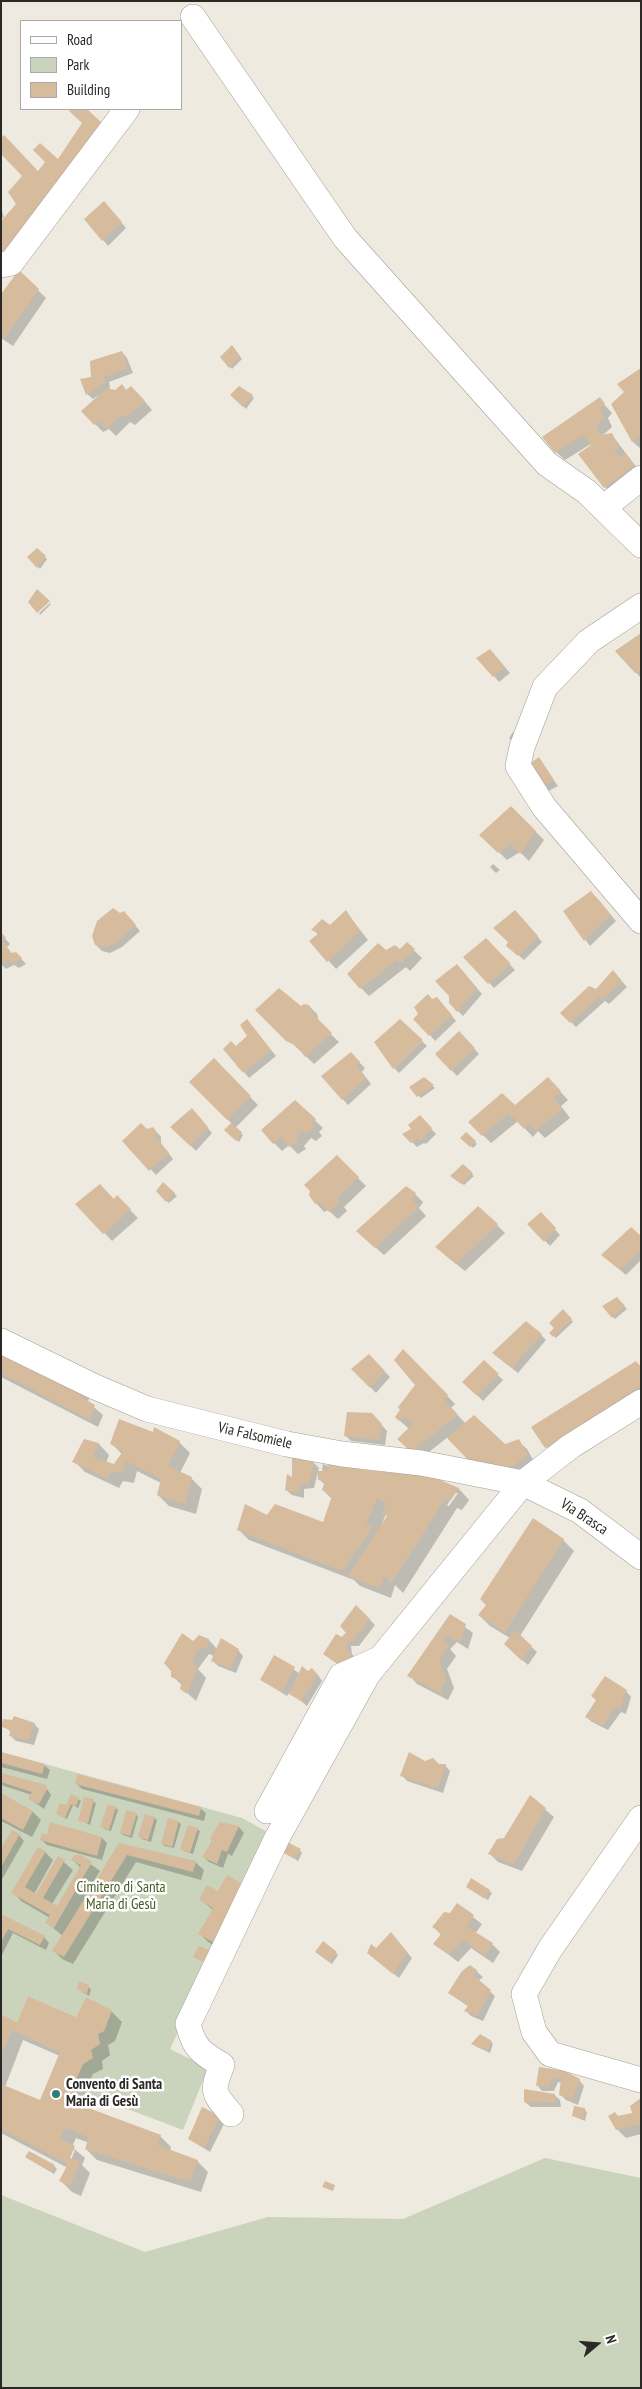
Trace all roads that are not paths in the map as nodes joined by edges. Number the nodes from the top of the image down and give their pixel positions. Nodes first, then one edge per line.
1 (191, 17) edge
2 (126, 110) edge
3 (1, 265) edge
4 (641, 478) edge
5 (603, 508) junction
6 (641, 545) edge
7 (641, 606) edge
8 (641, 921) edge
9 (1, 1341) edge
10 (641, 1402) edge
11 (523, 1483) junction
12 (641, 1558) edge
13 (382, 1658) junction
14 (267, 1811) dead end
15 (641, 1818) edge
16 (641, 2080) edge
17 (231, 2114) dead end

1 - 5 street
2 - 3 street
4 - 5 street
5 - 6 street
7 - 8 street
9 - 11 street, Via Falsomiele
10 - 11 street
11 - 12 street, Via Brasca
11 - 13 street
13 - 14 street
13 - 17 street
15 - 16 street

